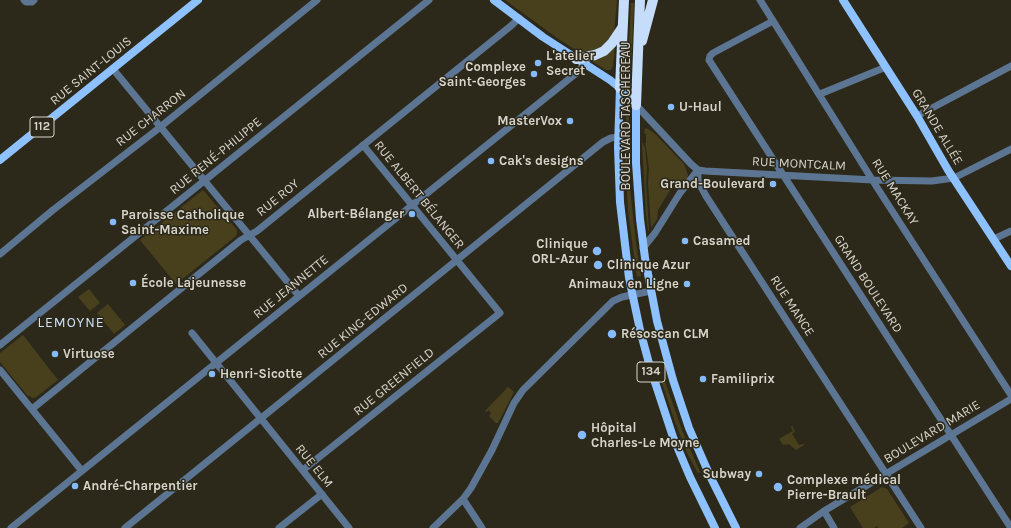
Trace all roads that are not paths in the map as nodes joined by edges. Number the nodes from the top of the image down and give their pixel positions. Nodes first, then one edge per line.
1 (24, 0) edge
2 (34, 0) edge
3 (198, 0) edge
4 (317, 0) edge
5 (428, 0) edge
6 (494, 0) edge
7 (624, 0) edge
8 (640, 0) edge
9 (653, 0) edge
10 (760, 0) edge
11 (843, 0) edge
12 (518, 18) junction
13 (773, 21) junction
14 (622, 28) junction
15 (639, 52) junction
16 (580, 61) junction
17 (1011, 66) edge
18 (886, 67) junction
19 (113, 69) junction
20 (620, 88) junction
21 (820, 94) junction
22 (636, 105) junction
23 (917, 116) junction
24 (160, 127) junction
25 (618, 137) junction
26 (363, 145) junction
27 (1011, 149) edge
28 (0, 160) edge
29 (698, 170) junction
30 (783, 175) junction
31 (954, 178) junction
32 (873, 180) junction
33 (204, 181) junction
34 (412, 205) junction
35 (1011, 231) edge
36 (249, 236) junction
37 (994, 239) junction
38 (643, 248) junction
39 (0, 254) edge
40 (457, 260) junction
41 (1011, 266) edge
42 (651, 291) junction
43 (632, 295) junction
44 (299, 296) junction
45 (500, 313) joint
46 (192, 333) dead end
47 (0, 346) edge
48 (216, 363) junction
49 (0, 370) edge
50 (1011, 395) edge
51 (1011, 399) edge
52 (32, 409) junction
53 (260, 419) junction
54 (950, 434) junction
55 (303, 470) junction
56 (82, 471) junction
57 (886, 474) junction
58 (322, 494) junction
59 (463, 499) junction
60 (824, 511) junction
61 (11, 528) edge
62 (125, 528) edge
63 (280, 528) edge
64 (349, 528) edge
65 (433, 528) edge
66 (482, 528) edge
67 (715, 528) edge
68 (736, 528) edge
69 (800, 528) edge
70 (834, 528) edge
71 (921, 528) edge
72 (1011, 528) edge

1 - 2 street
3 - 19 main road, RUE SAINT-LOUIS / 112
4 - 24 street, RUE CHARRON
5 - 33 street, RUE RENÉ-PHILIPPE
6 - 12 main road
7 - 14 highway, BOULEVARD TASCHEREAU / 134
8 - 15 highway, BOULEVARD TASCHEREAU / 134
9 - 15 highway
10 - 13 street, RUE MACKAY
11 - 18 main road, GRANDE ALLÉE
12 - 16 main road
12 - 26 street, RUE ROY
13 - 21 street, RUE MACKAY
13 - 30 street, GRAND BOULEVARD
14 - 16 highway
14 - 20 highway, BOULEVARD TASCHEREAU / 134
15 - 22 highway, BOULEVARD TASCHEREAU / 134
16 - 20 main road
16 - 34 street, RUE JEANNETTE
17 - 23 street
18 - 21 street
18 - 23 main road, GRANDE ALLÉE
19 - 24 street
19 - 28 main road, RUE SAINT-LOUIS / 112
20 - 22 main road
20 - 25 main road, BOULEVARD TASCHEREAU / 134
21 - 32 street, RUE MACKAY
22 - 29 street
22 - 38 main road, BOULEVARD TASCHEREAU / 134
23 - 31 main road, GRANDE ALLÉE
24 - 33 street
24 - 39 street, RUE CHARRON
25 - 40 street, RUE KING-EDWARD
25 - 43 main road, BOULEVARD TASCHEREAU / 134
26 - 34 street, RUE ALBERT BÉLANGER
26 - 36 street, RUE ROY
27 - 31 street, RUE MONTCALM
29 - 30 street, RUE MONTCALM
29 - 38 street
29 - 57 street, RUE MANCE
30 - 32 street, RUE MONTCALM
30 - 54 street, GRAND BOULEVARD
31 - 32 street, RUE MONTCALM
31 - 37 main road, GRANDE ALLÉE
32 - 50 street, RUE MACKAY
33 - 36 street
33 - 47 street, RUE RENÉ-PHILIPPE
34 - 40 street, RUE ALBERT BÉLANGER
34 - 44 street, RUE JEANNETTE
35 - 37 street
36 - 44 street
36 - 52 street, RUE ROY
37 - 41 main road, GRANDE ALLÉE
38 - 42 main road, BOULEVARD TASCHEREAU / 134
40 - 45 street, RUE ALBERT BÉLANGER
40 - 53 street, RUE KING-EDWARD
42 - 43 street
42 - 68 main road, BOULEVARD TASCHEREAU / 134
43 - 59 street
43 - 67 main road, BOULEVARD TASCHEREAU / 134
44 - 48 street, RUE JEANNETTE
45 - 55 street, RUE GREENFIELD
46 - 48 street, RUE ELM
48 - 53 street, RUE ELM
48 - 56 street, RUE JEANNETTE
49 - 52 street
51 - 54 street, BOULEVARD MARIE
52 - 56 street
53 - 55 street, RUE ELM
53 - 62 street, RUE KING-EDWARD
54 - 57 street, BOULEVARD MARIE
54 - 72 street, GRAND BOULEVARD
55 - 58 street, RUE ELM
56 - 61 street, RUE JEANNETTE
57 - 60 street, BOULEVARD MARIE
57 - 71 street, RUE MANCE
58 - 63 street
58 - 64 street, RUE ELM
59 - 65 street
59 - 66 street
60 - 69 street, BOULEVARD MARIE
60 - 70 street

